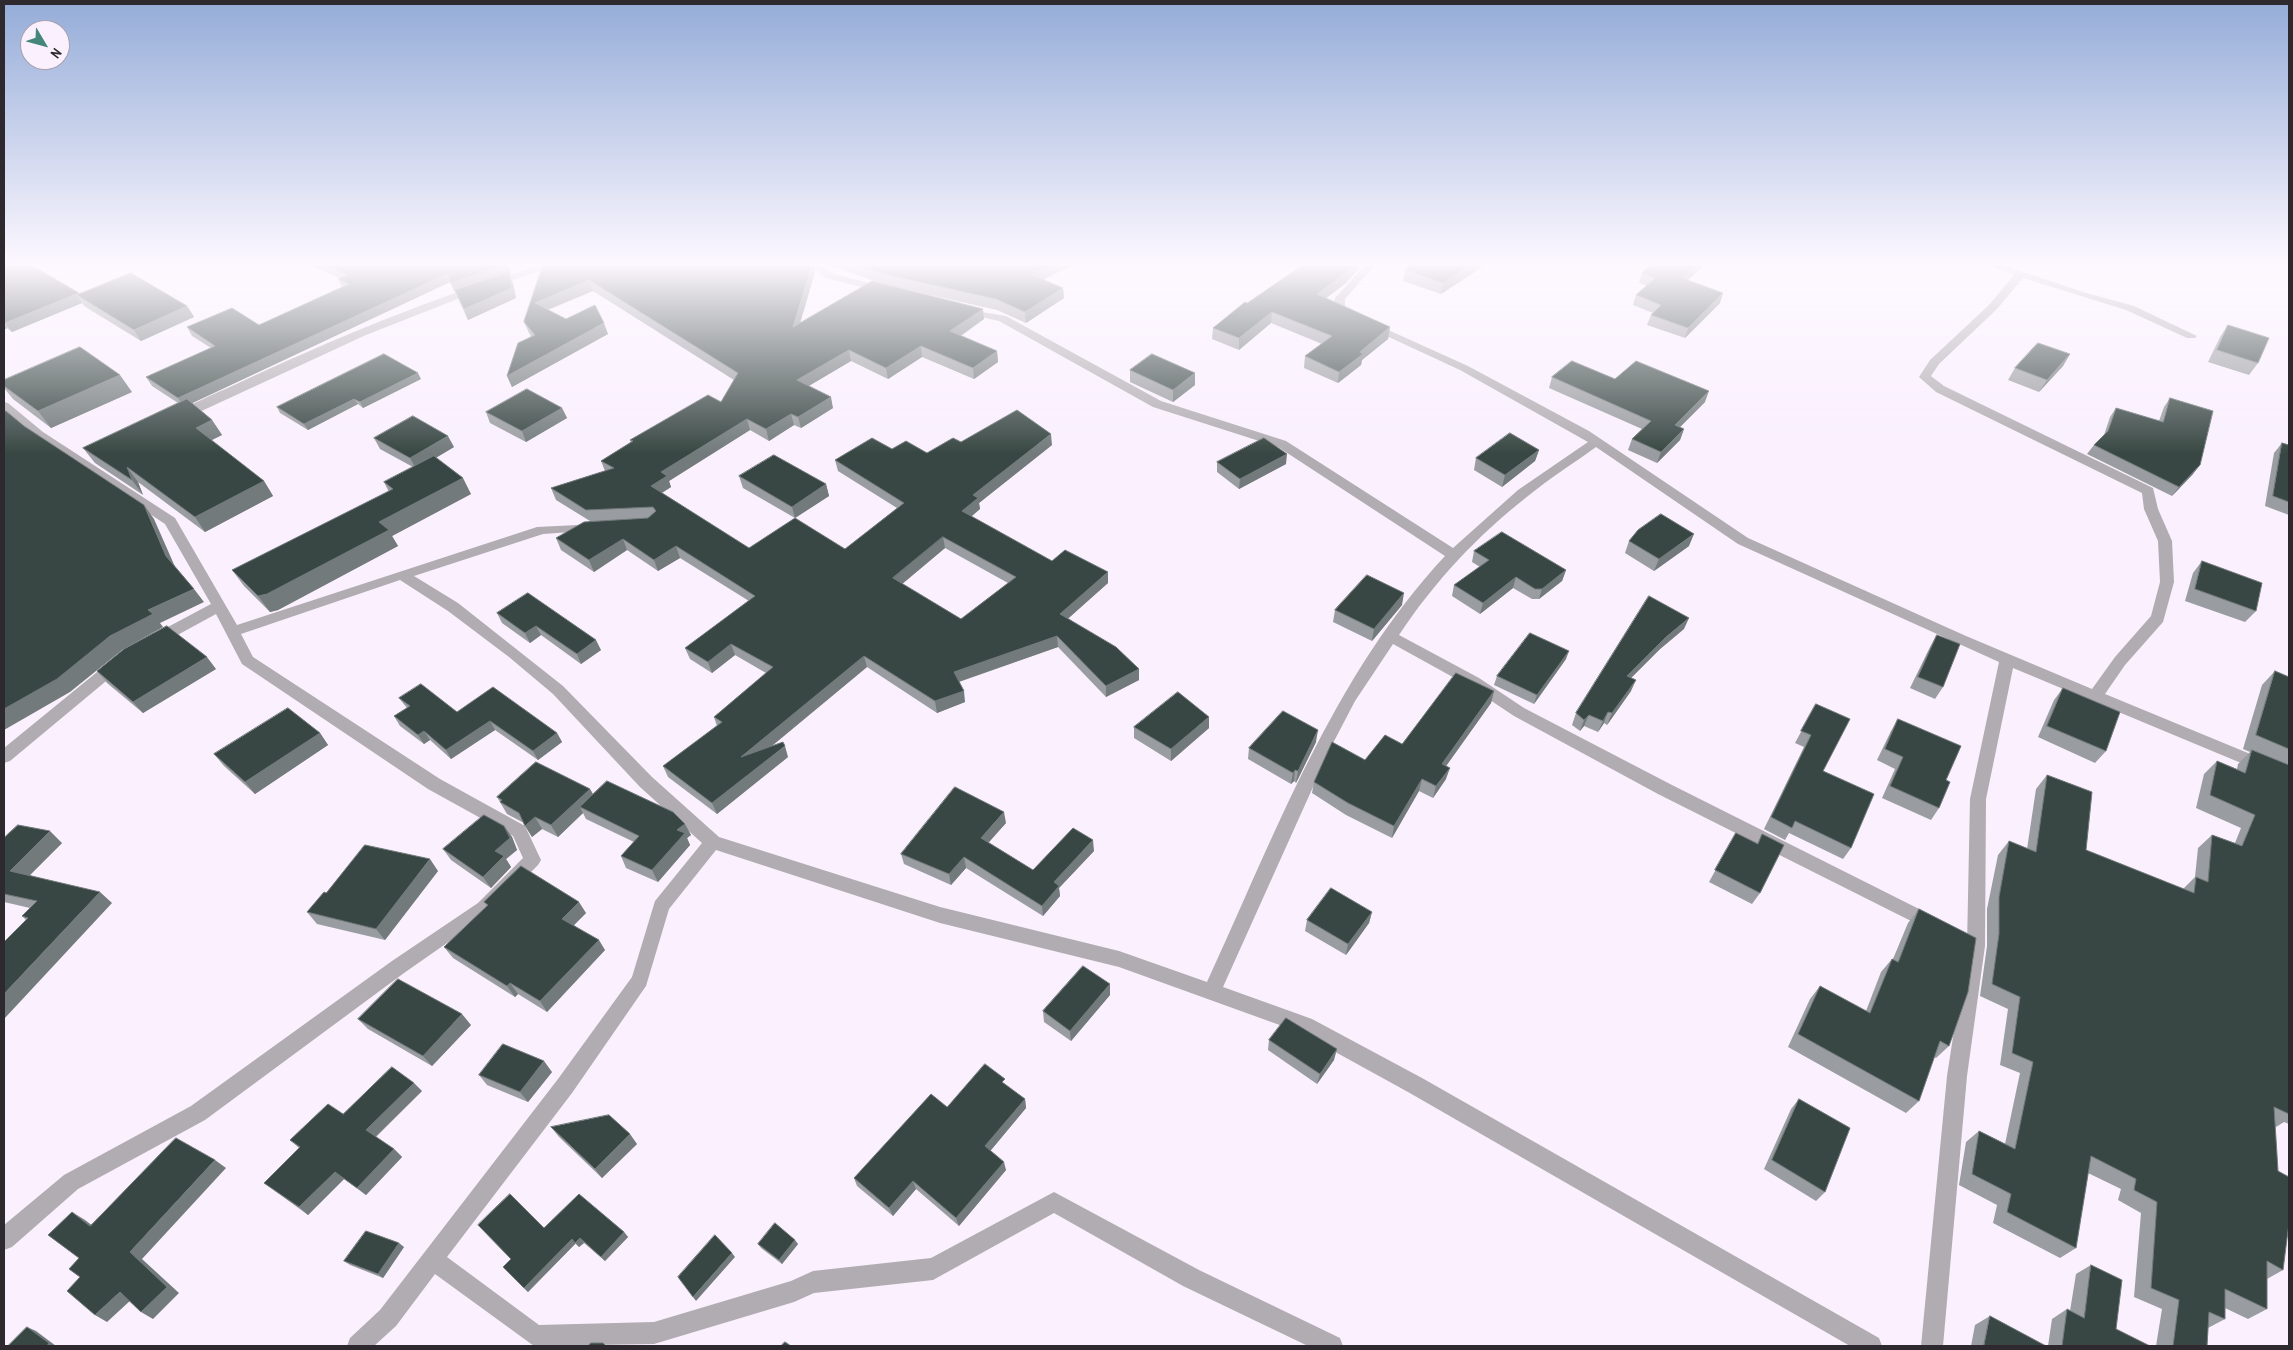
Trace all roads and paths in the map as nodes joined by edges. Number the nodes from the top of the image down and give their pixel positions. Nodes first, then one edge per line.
1 (375, 328) edge
2 (1021, 328) edge
3 (1378, 328) edge
4 (1970, 328) edge
5 (2174, 328) edge
6 (2191, 336) dead end
7 (4, 406) edge
8 (168, 421) edge
9 (1596, 442) junction
10 (606, 526) edge
11 (1454, 555) junction
12 (402, 574) junction
13 (219, 606) junction
14 (233, 631) junction
15 (1391, 637) junction
16 (145, 646) edge
17 (128, 655) edge
18 (2007, 659) junction
19 (2095, 696) junction
20 (4, 756) edge
21 (2289, 777) edge
22 (713, 842) junction
23 (1976, 946) junction
24 (1212, 991) junction
25 (4, 1239) edge
26 (432, 1260) junction
27 (358, 1346) edge
28 (1332, 1346) edge
29 (1871, 1346) edge
30 (1932, 1346) edge

1 - 8 street
2 - 11 street
3 - 9 street
4 - 19 street
5 - 6 street
7 - 13 street
9 - 11 street
9 - 18 street
10 - 12 street
11 - 15 street
12 - 14 street
12 - 22 street
13 - 14 street
13 - 16 street
14 - 25 street
15 - 23 street
15 - 24 street
17 - 20 street
18 - 19 street
18 - 23 street
19 - 21 street
22 - 24 street
22 - 26 street
23 - 30 street
24 - 29 street
26 - 27 street
26 - 28 street

